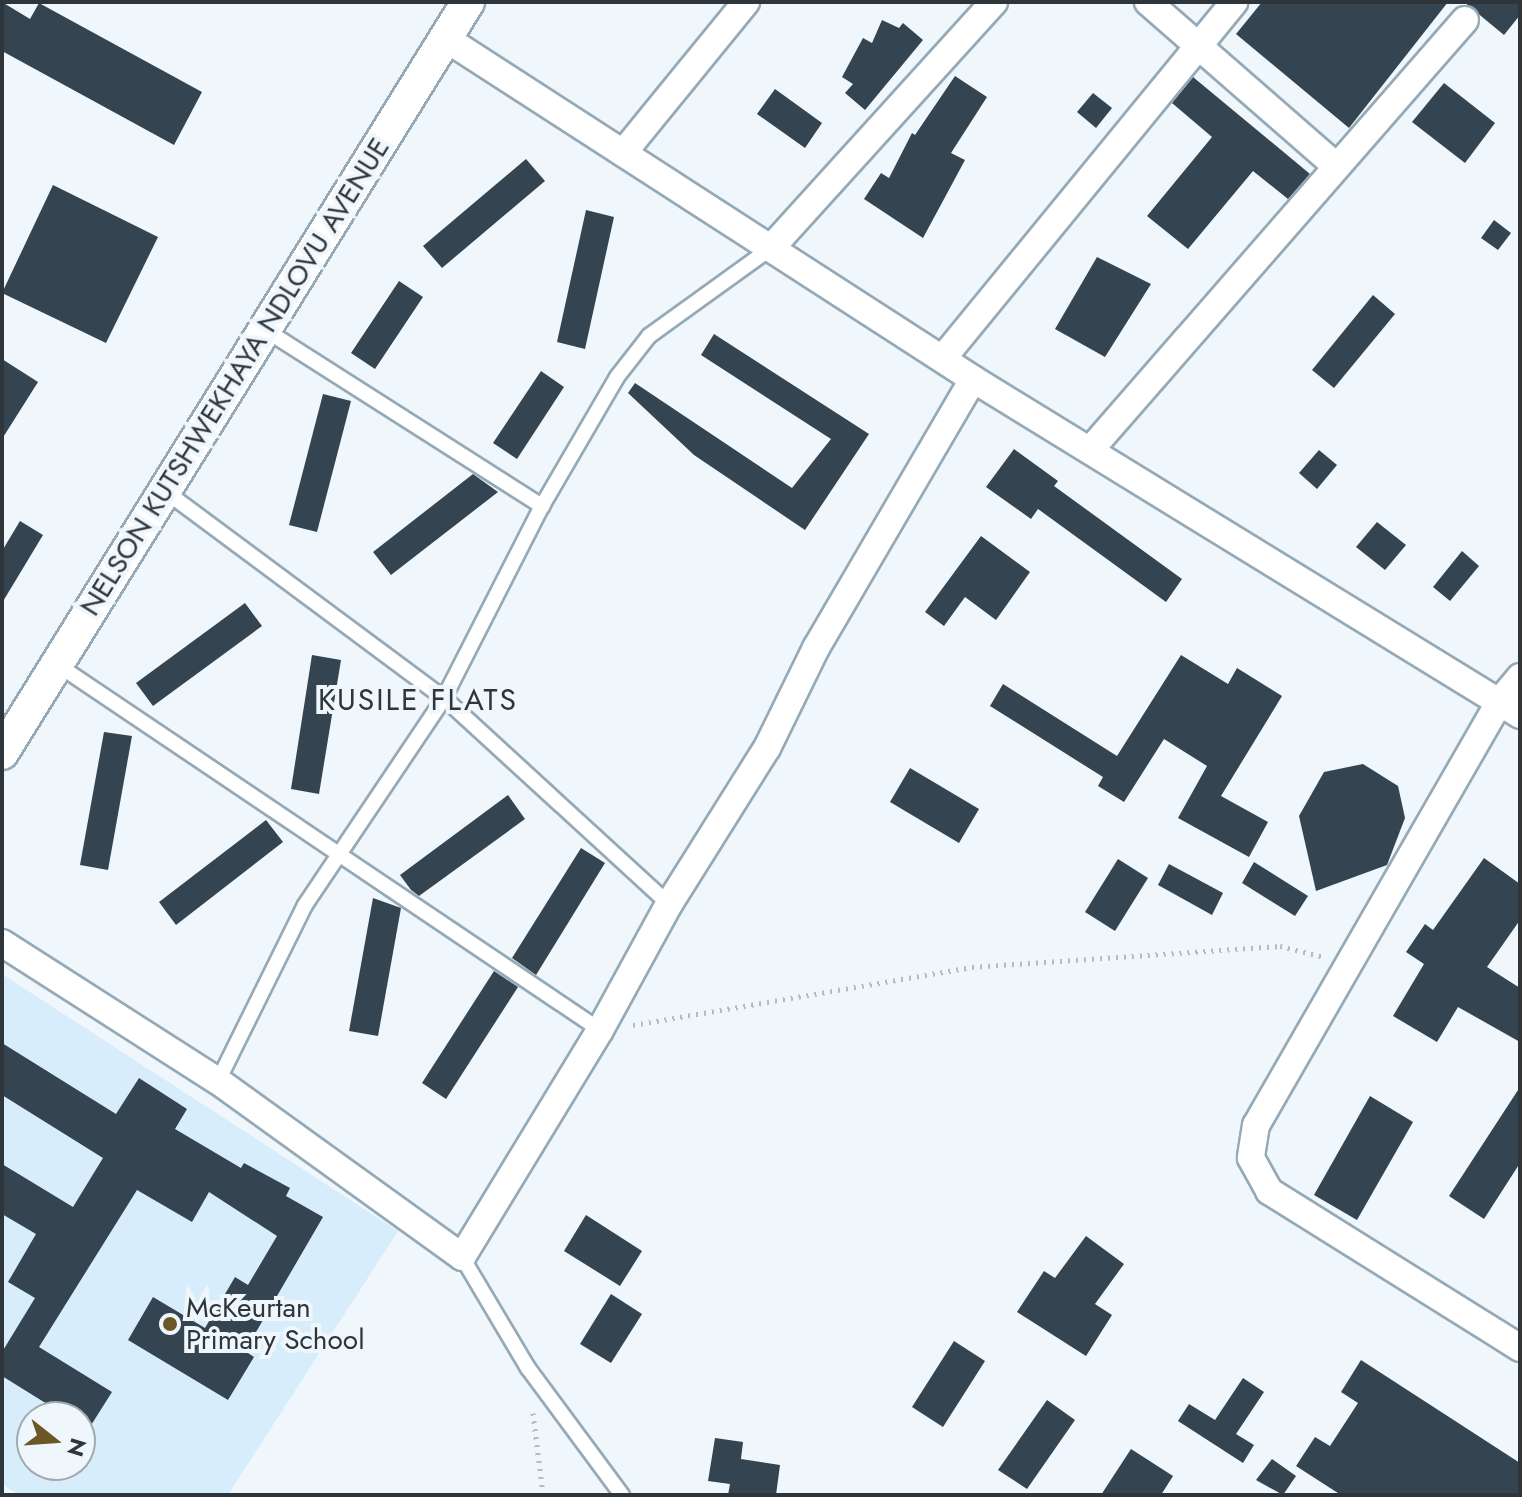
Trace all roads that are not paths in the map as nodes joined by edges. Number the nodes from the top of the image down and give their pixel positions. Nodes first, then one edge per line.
1 (468, 2) edge
2 (746, 2) edge
3 (994, 2) edge
4 (1148, 2) edge
5 (1234, 2) edge
6 (1465, 20) dead end
7 (445, 38) junction
8 (1194, 45) junction
9 (623, 153) junction
10 (1336, 166) junction
11 (771, 248) junction
12 (264, 329) junction
13 (943, 358) junction
14 (973, 379) junction
15 (1091, 449) junction
16 (165, 491) junction
17 (542, 506) junction
18 (58, 665) junction
19 (1520, 677) edge
20 (444, 698) junction
21 (1510, 708) edge
22 (2, 753) edge
23 (342, 856) junction
24 (669, 904) junction
25 (2, 943) edge
26 (600, 1030) junction
27 (218, 1081) junction
28 (462, 1257) junction
29 (1520, 1348) edge
30 (622, 1495) edge

1 - 7 street, NELSON KUTSHWEKHAYA NDLOVU AVENUE
2 - 9 street
3 - 11 street
4 - 8 street
5 - 8 street
6 - 10 street
7 - 9 street
7 - 12 street, NELSON KUTSHWEKHAYA NDLOVU AVENUE
8 - 10 street
8 - 13 street
9 - 11 street
10 - 15 street
11 - 13 street
11 - 17 lane
12 - 16 street, NELSON KUTSHWEKHAYA NDLOVU AVENUE
12 - 17 lane
13 - 14 street
14 - 15 street
14 - 24 street
15 - 21 street
16 - 18 street, NELSON KUTSHWEKHAYA NDLOVU AVENUE
16 - 20 lane
17 - 20 lane
18 - 22 street, NELSON KUTSHWEKHAYA NDLOVU AVENUE
18 - 23 lane
19 - 21 street
20 - 23 lane
20 - 24 lane
21 - 29 street
23 - 26 lane
23 - 27 lane
24 - 26 street
25 - 27 street
26 - 28 street
27 - 28 street
28 - 30 lane

